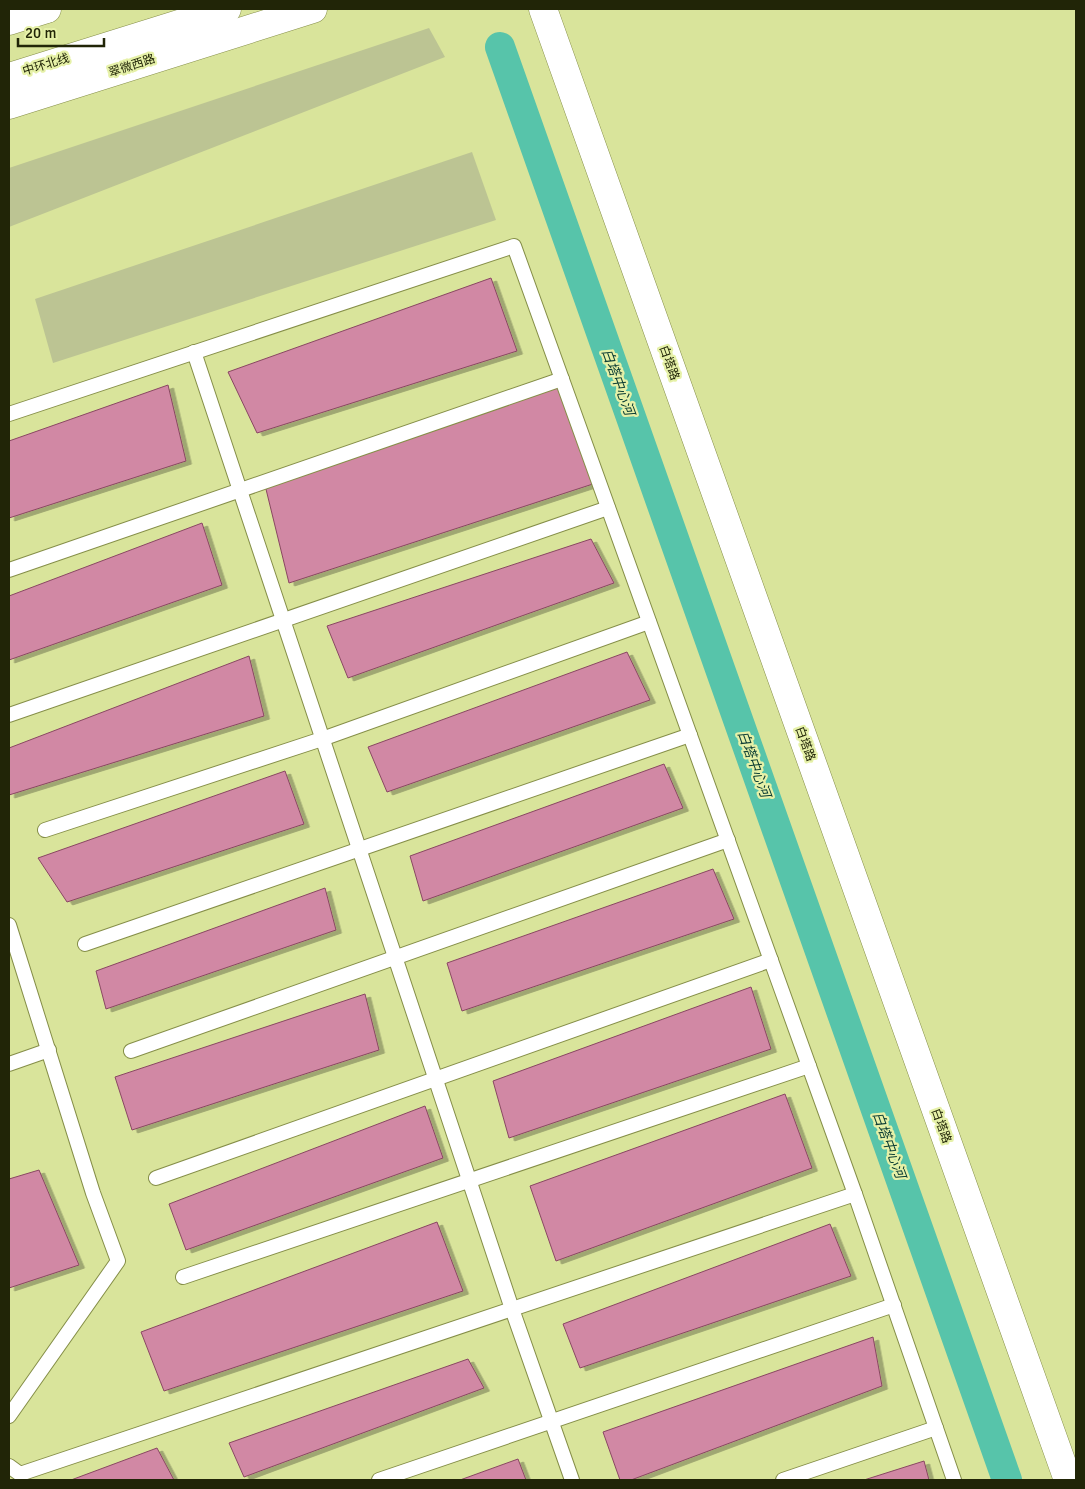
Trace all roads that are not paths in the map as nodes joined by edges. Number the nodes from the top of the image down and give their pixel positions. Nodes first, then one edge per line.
1 (47, 9) edge
2 (227, 9) edge
3 (313, 9) edge
4 (543, 9) edge
5 (195, 19) junction
6 (9, 21) edge
7 (9, 77) edge
8 (9, 87) edge
9 (9, 105) edge
10 (194, 352) junction
11 (562, 379) junction
12 (9, 414) edge
13 (240, 490) junction
14 (608, 508) junction
15 (9, 570) edge
16 (283, 621) junction
17 (649, 622) junction
18 (9, 715) edge
19 (690, 735) junction
20 (322, 739) junction
21 (45, 830) dead end
22 (728, 840) junction
23 (359, 849) junction
24 (9, 924) edge
25 (85, 944) dead end
26 (395, 957) junction
27 (771, 960) junction
28 (49, 1050) junction
29 (131, 1051) dead end
30 (9, 1064) edge
31 (809, 1066) junction
32 (435, 1079) junction
33 (156, 1178) dead end
34 (469, 1181) junction
35 (855, 1194) junction
36 (183, 1277) dead end
37 (894, 1305) junction
38 (512, 1309) junction
39 (9, 1416) edge
40 (551, 1422) junction
41 (936, 1428) junction
42 (9, 1466) edge
43 (379, 1480) edge
44 (572, 1480) edge
45 (783, 1480) edge
46 (954, 1480) edge
47 (1068, 1480) edge

1 - 6 main road
2 - 5 main road, 中环北线
3 - 9 main road, 翠微西路
4 - 47 main road, 白塔路
5 - 7 main road, 中环北线
5 - 8 main road
10 - 11 lane
10 - 12 lane
10 - 13 lane
11 - 13 lane
11 - 14 lane
13 - 15 lane
13 - 16 lane
14 - 16 lane
14 - 17 lane
16 - 18 lane
16 - 20 lane
17 - 19 lane
17 - 20 lane
19 - 22 lane
19 - 23 lane
20 - 21 lane
20 - 23 lane
22 - 26 lane
22 - 27 lane
23 - 25 lane
23 - 26 lane
24 - 28 lane
26 - 29 lane
26 - 32 lane
27 - 31 lane
27 - 32 lane
28 - 30 lane
28 - 39 lane
31 - 34 lane
31 - 35 lane
32 - 33 lane
32 - 34 lane
34 - 36 lane
34 - 38 lane
35 - 37 lane
35 - 38 lane
37 - 40 lane
37 - 41 lane
38 - 40 lane
38 - 42 lane
40 - 43 lane
40 - 44 lane
41 - 45 lane
41 - 46 lane

